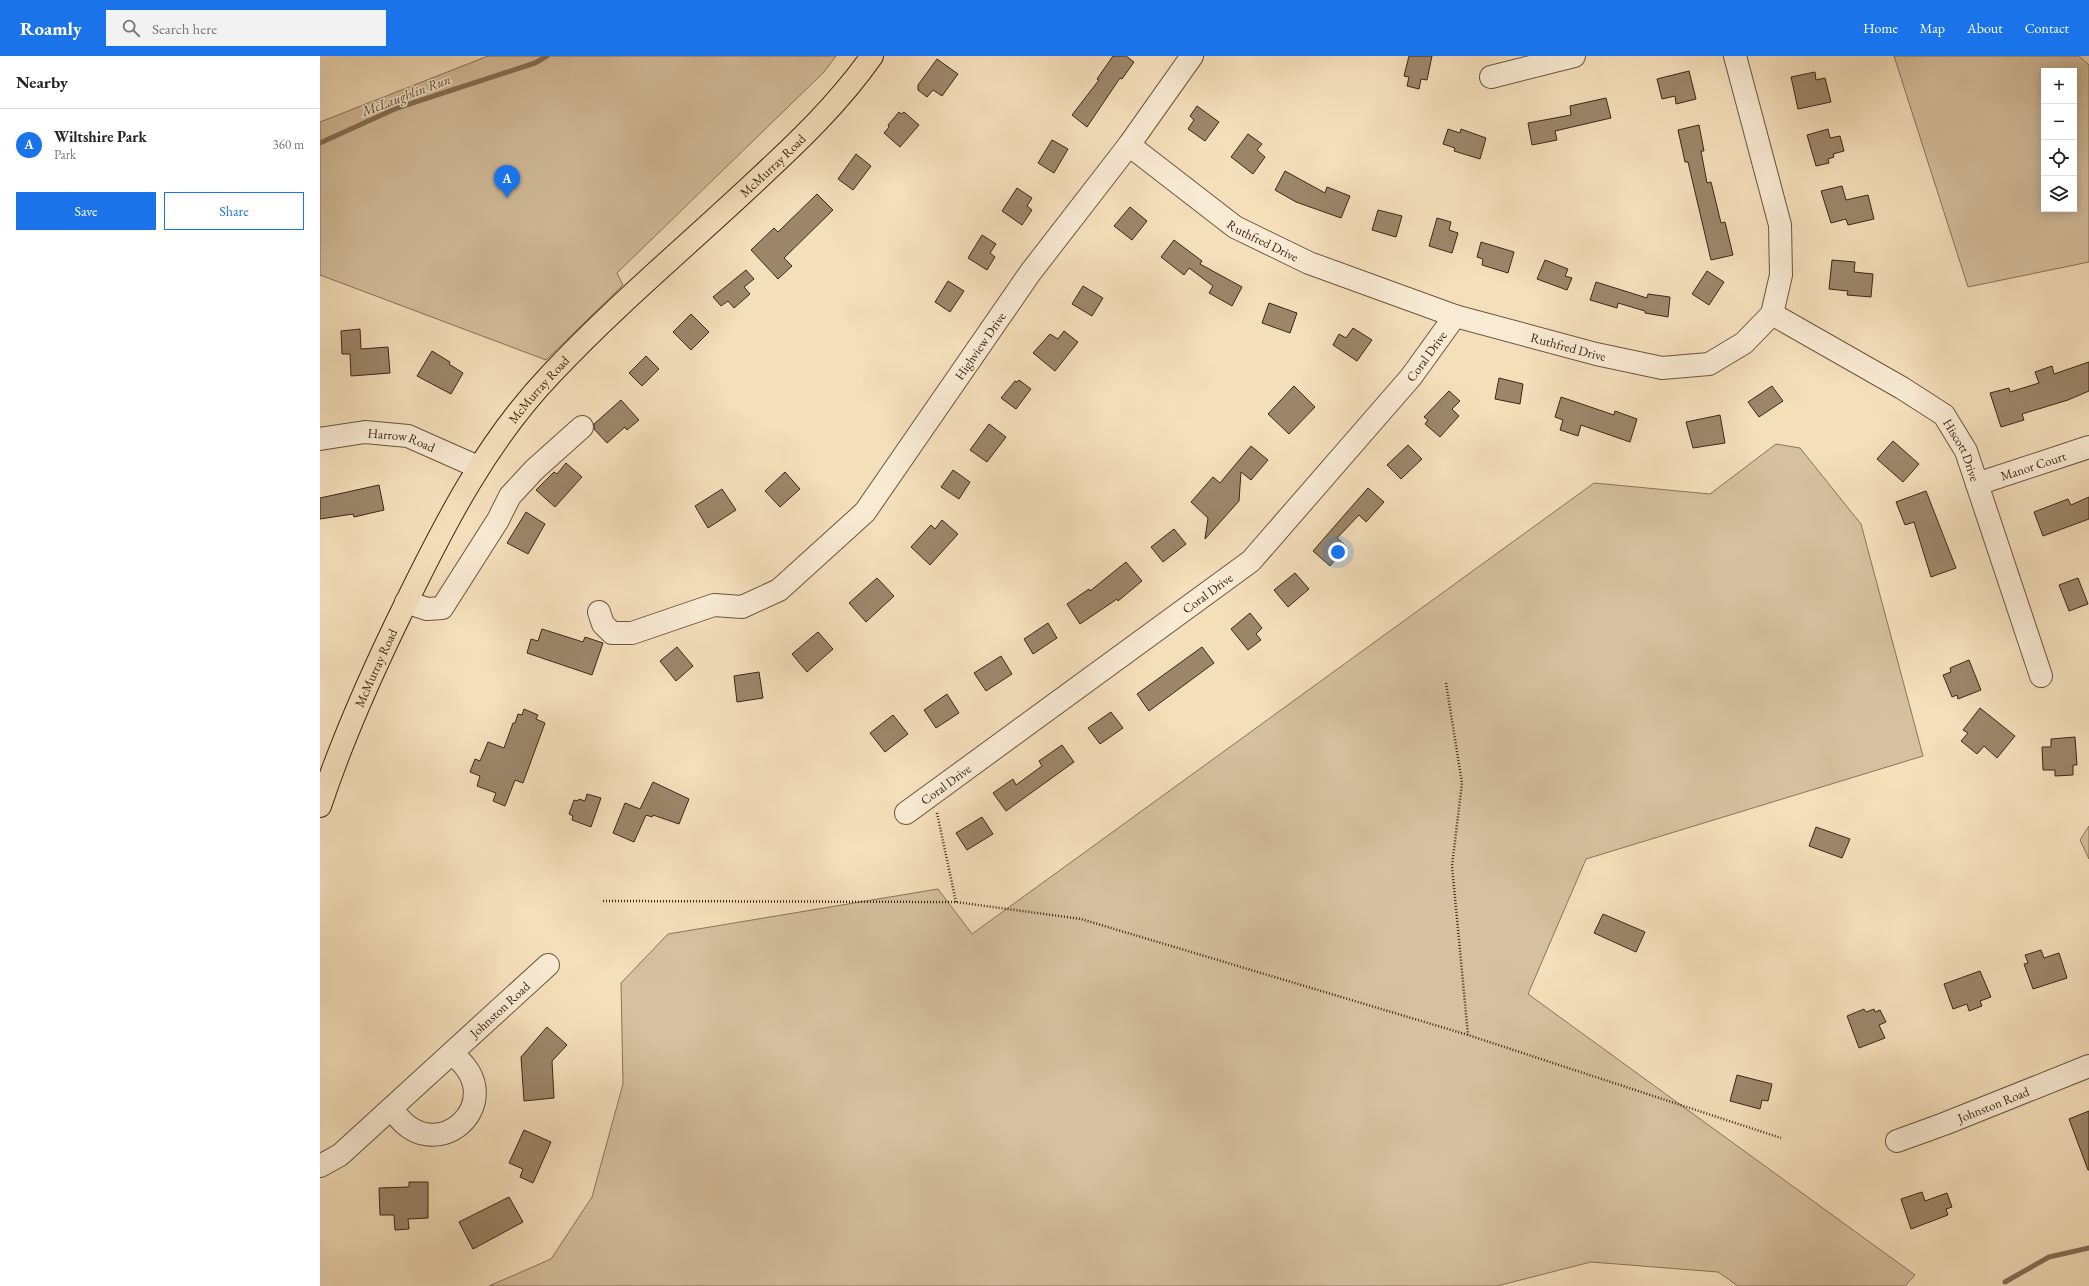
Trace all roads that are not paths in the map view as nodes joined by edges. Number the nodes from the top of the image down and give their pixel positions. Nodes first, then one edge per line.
1 (872, 56) edge
2 (1192, 56) edge
3 (1574, 56) edge
4 (1734, 56) edge
5 (1490, 77) dead end
6 (1129, 145) junction
7 (1772, 314) junction
8 (1455, 316) junction
9 (582, 427) dead end
10 (320, 439) edge
11 (2089, 447) edge
12 (478, 467) junction
13 (1977, 484) junction
14 (406, 602) junction
15 (599, 612) dead end
16 (2041, 676) dead end
17 (320, 806) edge
18 (906, 813) dead end
19 (548, 965) dead end
20 (452, 1054) junction
21 (2089, 1066) edge
22 (392, 1108) junction
23 (1897, 1140) dead end
24 (320, 1166) edge

1 - 12 main road, McMurray Road
2 - 6 street, Highview Drive
3 - 5 street
4 - 7 street
6 - 8 street, Ruthfred Drive
6 - 15 street, Highview Drive
7 - 8 street, Ruthfred Drive
7 - 13 street, Hiscott Drive
8 - 18 street, Coral Drive
9 - 14 street
10 - 12 street, Harrow Road
11 - 13 street, Manor Court
12 - 14 main road, McMurray Road
13 - 16 street, Hiscott Drive
14 - 17 main road, McMurray Road
19 - 20 street, Johnston Road
20 - 22 street, Johnston Road
20 - 22 street
21 - 23 street, Johnston Road
22 - 24 street, Johnston Road

